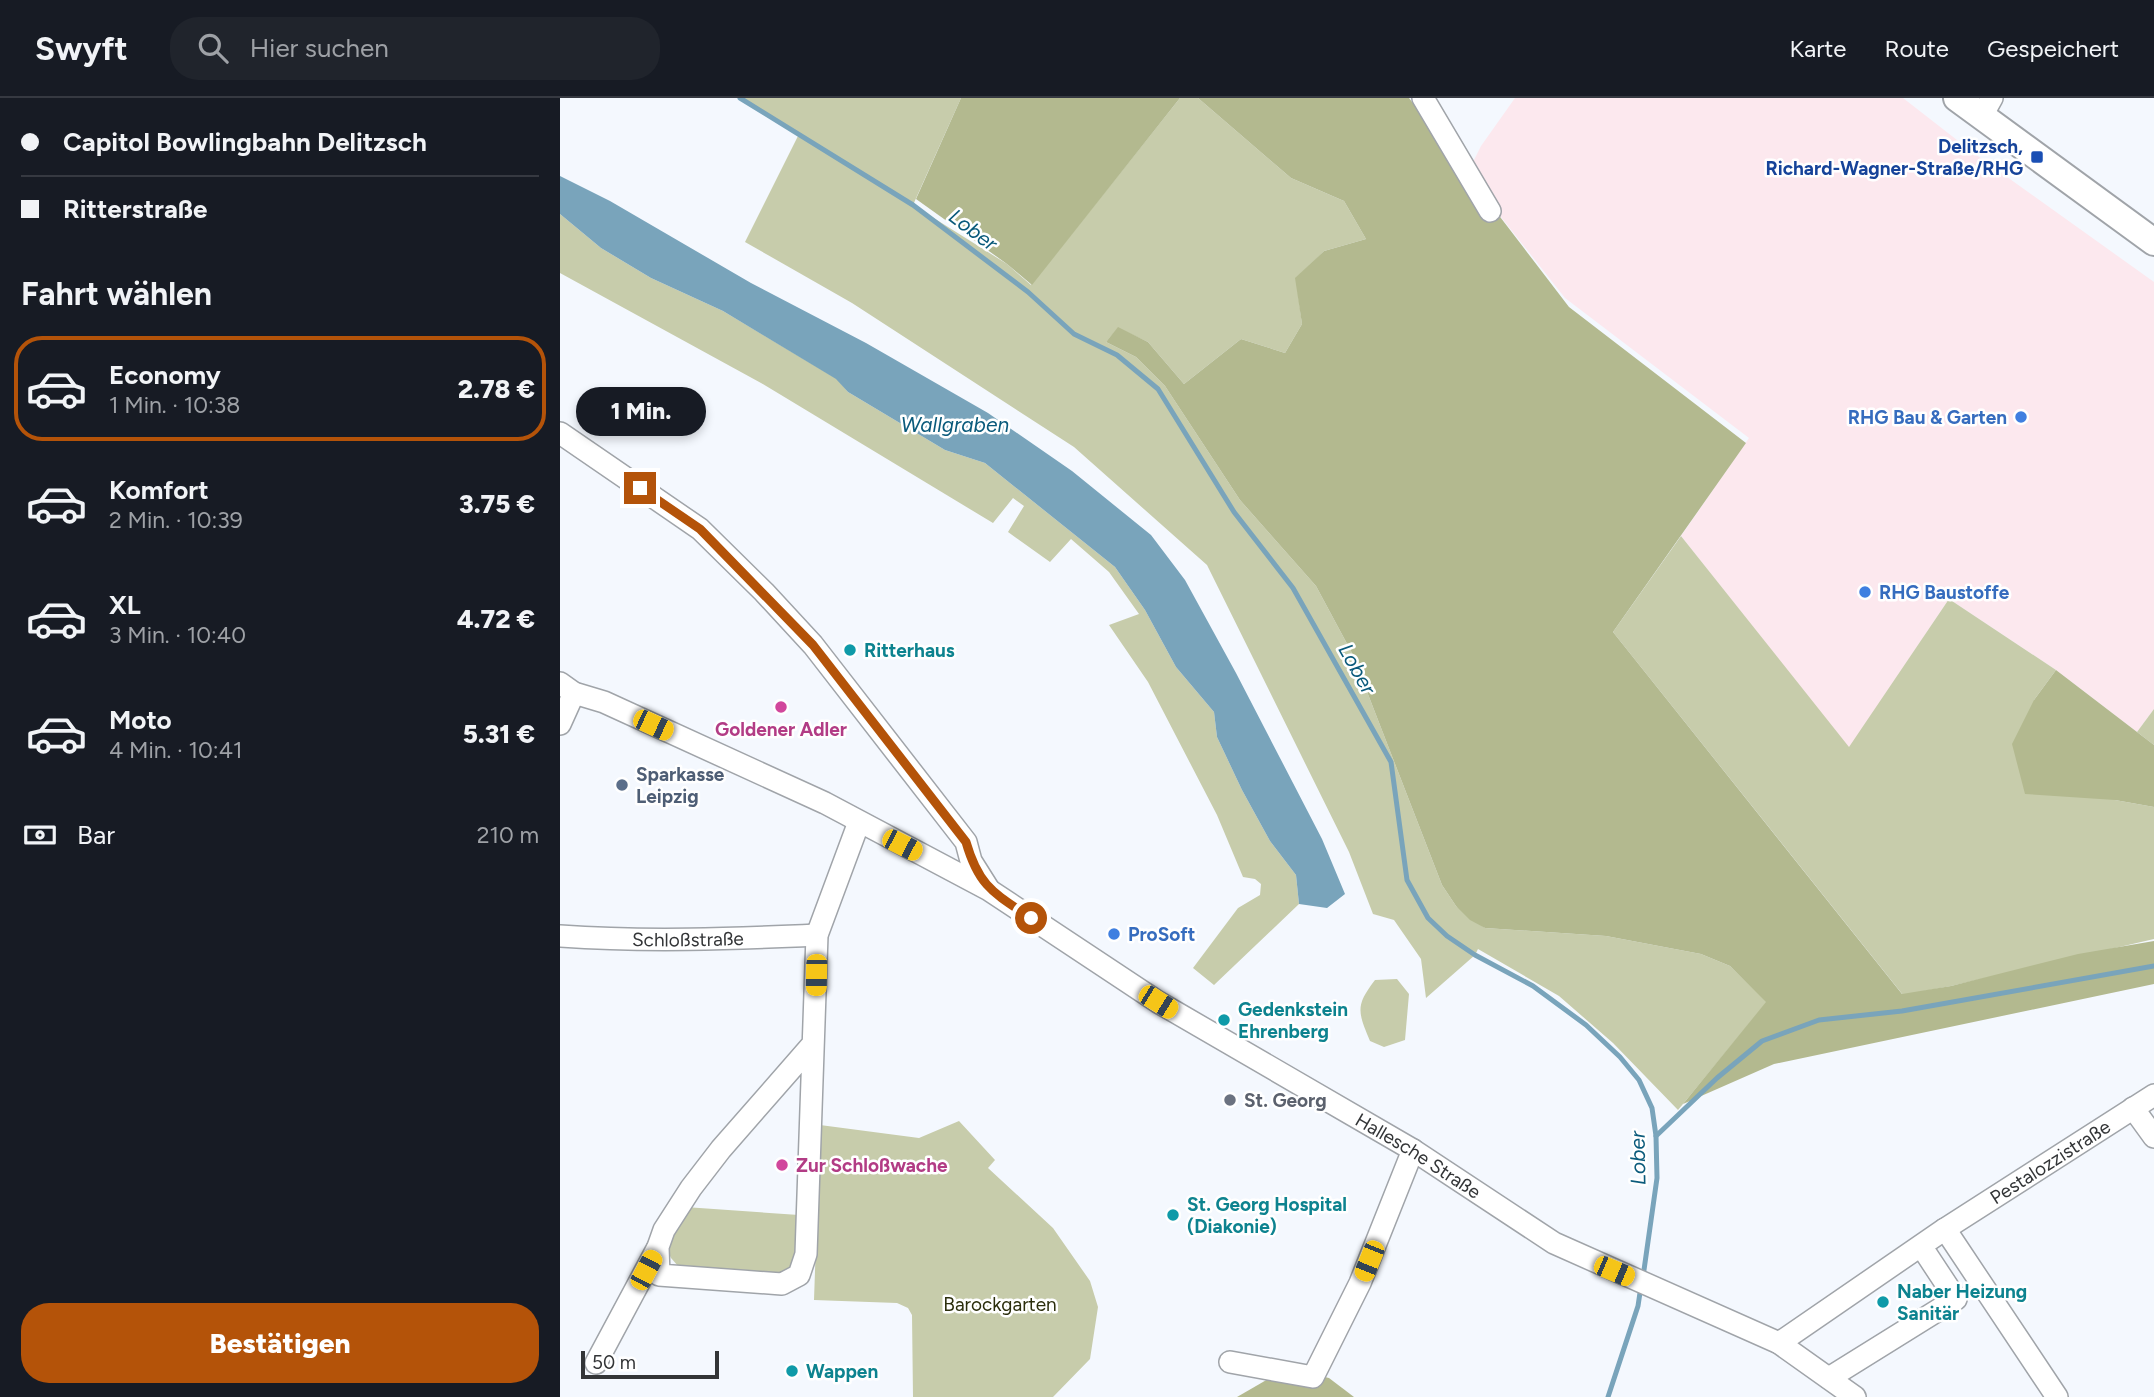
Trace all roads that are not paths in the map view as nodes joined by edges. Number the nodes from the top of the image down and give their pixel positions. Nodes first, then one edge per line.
1 (1423, 98) edge
2 (1957, 98) edge
3 (1987, 107) edge
4 (1490, 211) dead end
5 (2154, 242) edge
6 (560, 433) edge
7 (567, 688) edge
8 (560, 724) edge
9 (859, 822) junction
10 (989, 890) junction
11 (817, 935) junction
12 (560, 936) edge
13 (812, 1045) junction
14 (2154, 1095) edge
15 (2133, 1108) junction
16 (2154, 1137) edge
17 (1413, 1150) junction
18 (1945, 1229) junction
19 (658, 1247) junction
20 (1927, 1255) dead end
21 (1779, 1343) junction
22 (1230, 1362) dead end
23 (596, 1363) dead end
24 (1829, 1378) junction
25 (1855, 1397) edge
26 (2057, 1397) edge

1 - 4 street
2 - 3 street
3 - 5 street
6 - 10 street
7 - 8 street
7 - 9 street, Hallesche Straße
9 - 10 street, Hallesche Straße
9 - 11 street
10 - 17 street, Hallesche Straße
11 - 12 street, Schloßstraße
11 - 13 street
13 - 19 street
13 - 19 street
14 - 15 street, Pestalozzistraße
15 - 16 street
15 - 18 street, Pestalozzistraße
17 - 21 street, Hallesche Straße
17 - 22 street
18 - 21 street, Pestalozzistraße
18 - 26 street
19 - 23 street
20 - 24 street
21 - 24 street, Hallesche Straße
24 - 25 street, Hallesche Straße

